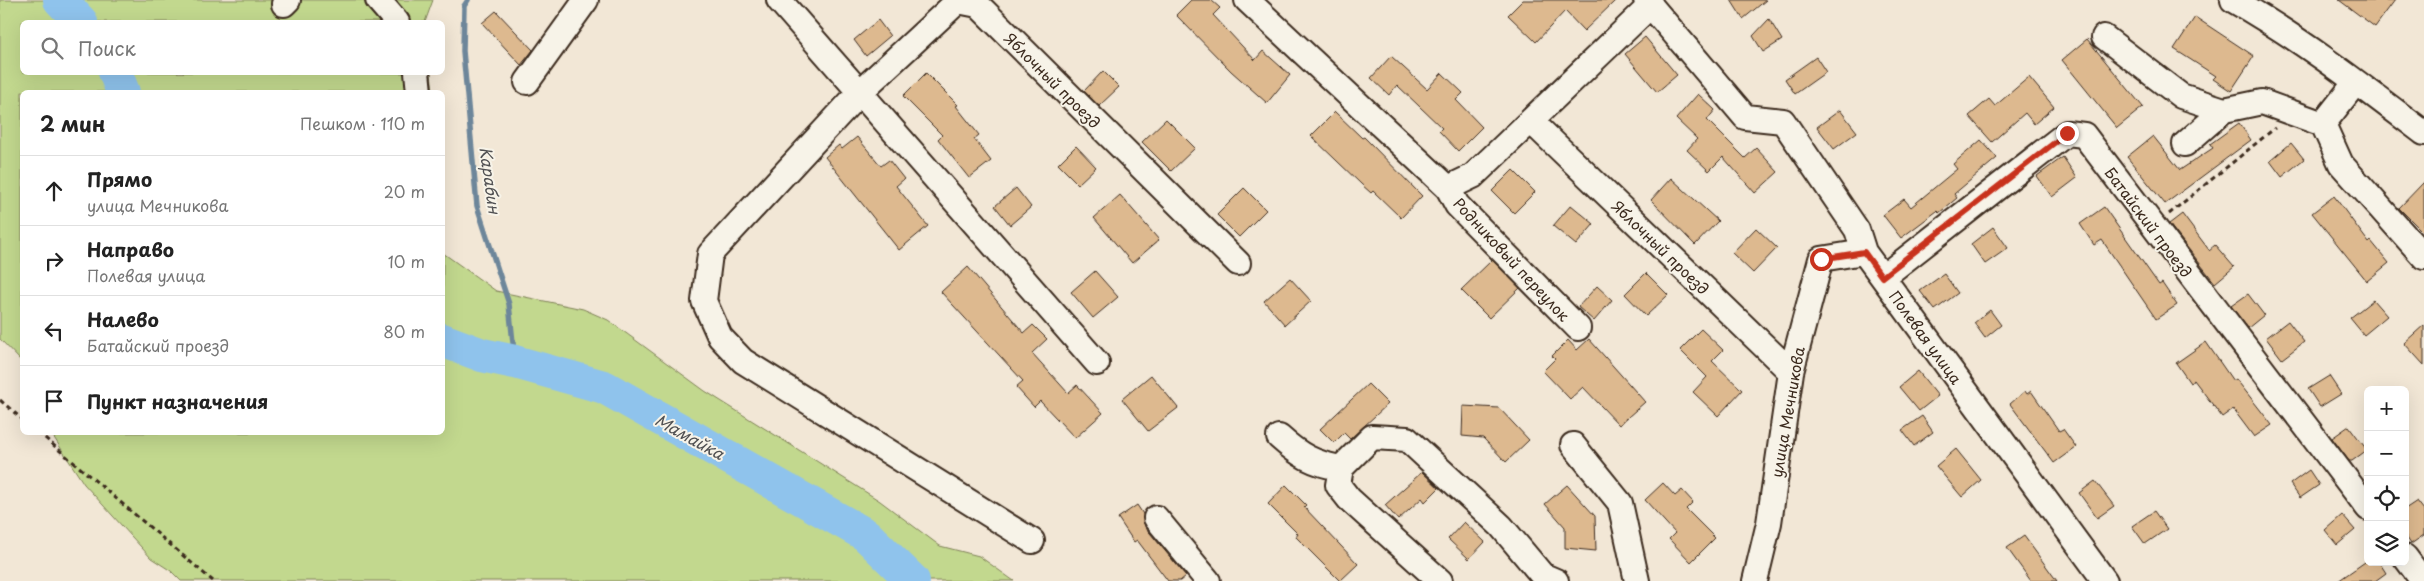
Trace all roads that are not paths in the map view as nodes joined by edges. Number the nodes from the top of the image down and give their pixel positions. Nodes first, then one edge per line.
1 (378, 0) edge
2 (586, 0) edge
3 (779, 0) edge
4 (1247, 0) edge
5 (2233, 0) edge
6 (1648, 3) edge
7 (395, 20) edge
8 (2104, 37) dead end
9 (417, 75) edge
10 (527, 82) dead end
11 (2356, 82) junction
12 (419, 90) edge
13 (860, 92) junction
14 (2224, 110) junction
15 (1531, 121) junction
16 (2323, 124) junction
17 (2424, 133) edge
18 (2185, 144) dead end
19 (1448, 188) junction
20 (1864, 252) junction
21 (2424, 257) edge
22 (1238, 263) dead end
23 (1882, 277) junction
24 (1578, 328) dead end
25 (1097, 362) dead end
26 (1791, 372) junction
27 (1280, 437) dead end
28 (1572, 444) dead end
29 (1341, 468) junction
30 (2364, 503) edge
31 (1156, 518) dead end
32 (1032, 541) dead end
33 (2409, 562) edge
34 (1544, 579) edge
35 (1208, 581) edge
36 (1440, 581) edge
37 (1637, 581) edge
38 (1755, 581) edge
39 (2105, 581) edge
40 (2424, 581) edge

1 - 7 street
2 - 10 street
3 - 13 street
4 - 19 street
5 - 11 street
6 - 15 street
6 - 20 street, Полевая улица
8 - 14 street
9 - 12 street
11 - 16 street
11 - 17 street
13 - 22 street, Яблочный проезд
13 - 25 street
13 - 32 street
14 - 16 street
14 - 18 street
15 - 19 street
15 - 26 street, Яблочный проезд
16 - 21 street
19 - 24 street, Родниковый переулок
20 - 23 street, Полевая улица
20 - 26 street, улица Мечникова
23 - 30 street, Батайский проезд
23 - 39 street, Полевая улица
26 - 38 street, улица Мечникова
27 - 29 street
28 - 37 street
29 - 34 street
29 - 36 street
31 - 35 street
33 - 40 street

